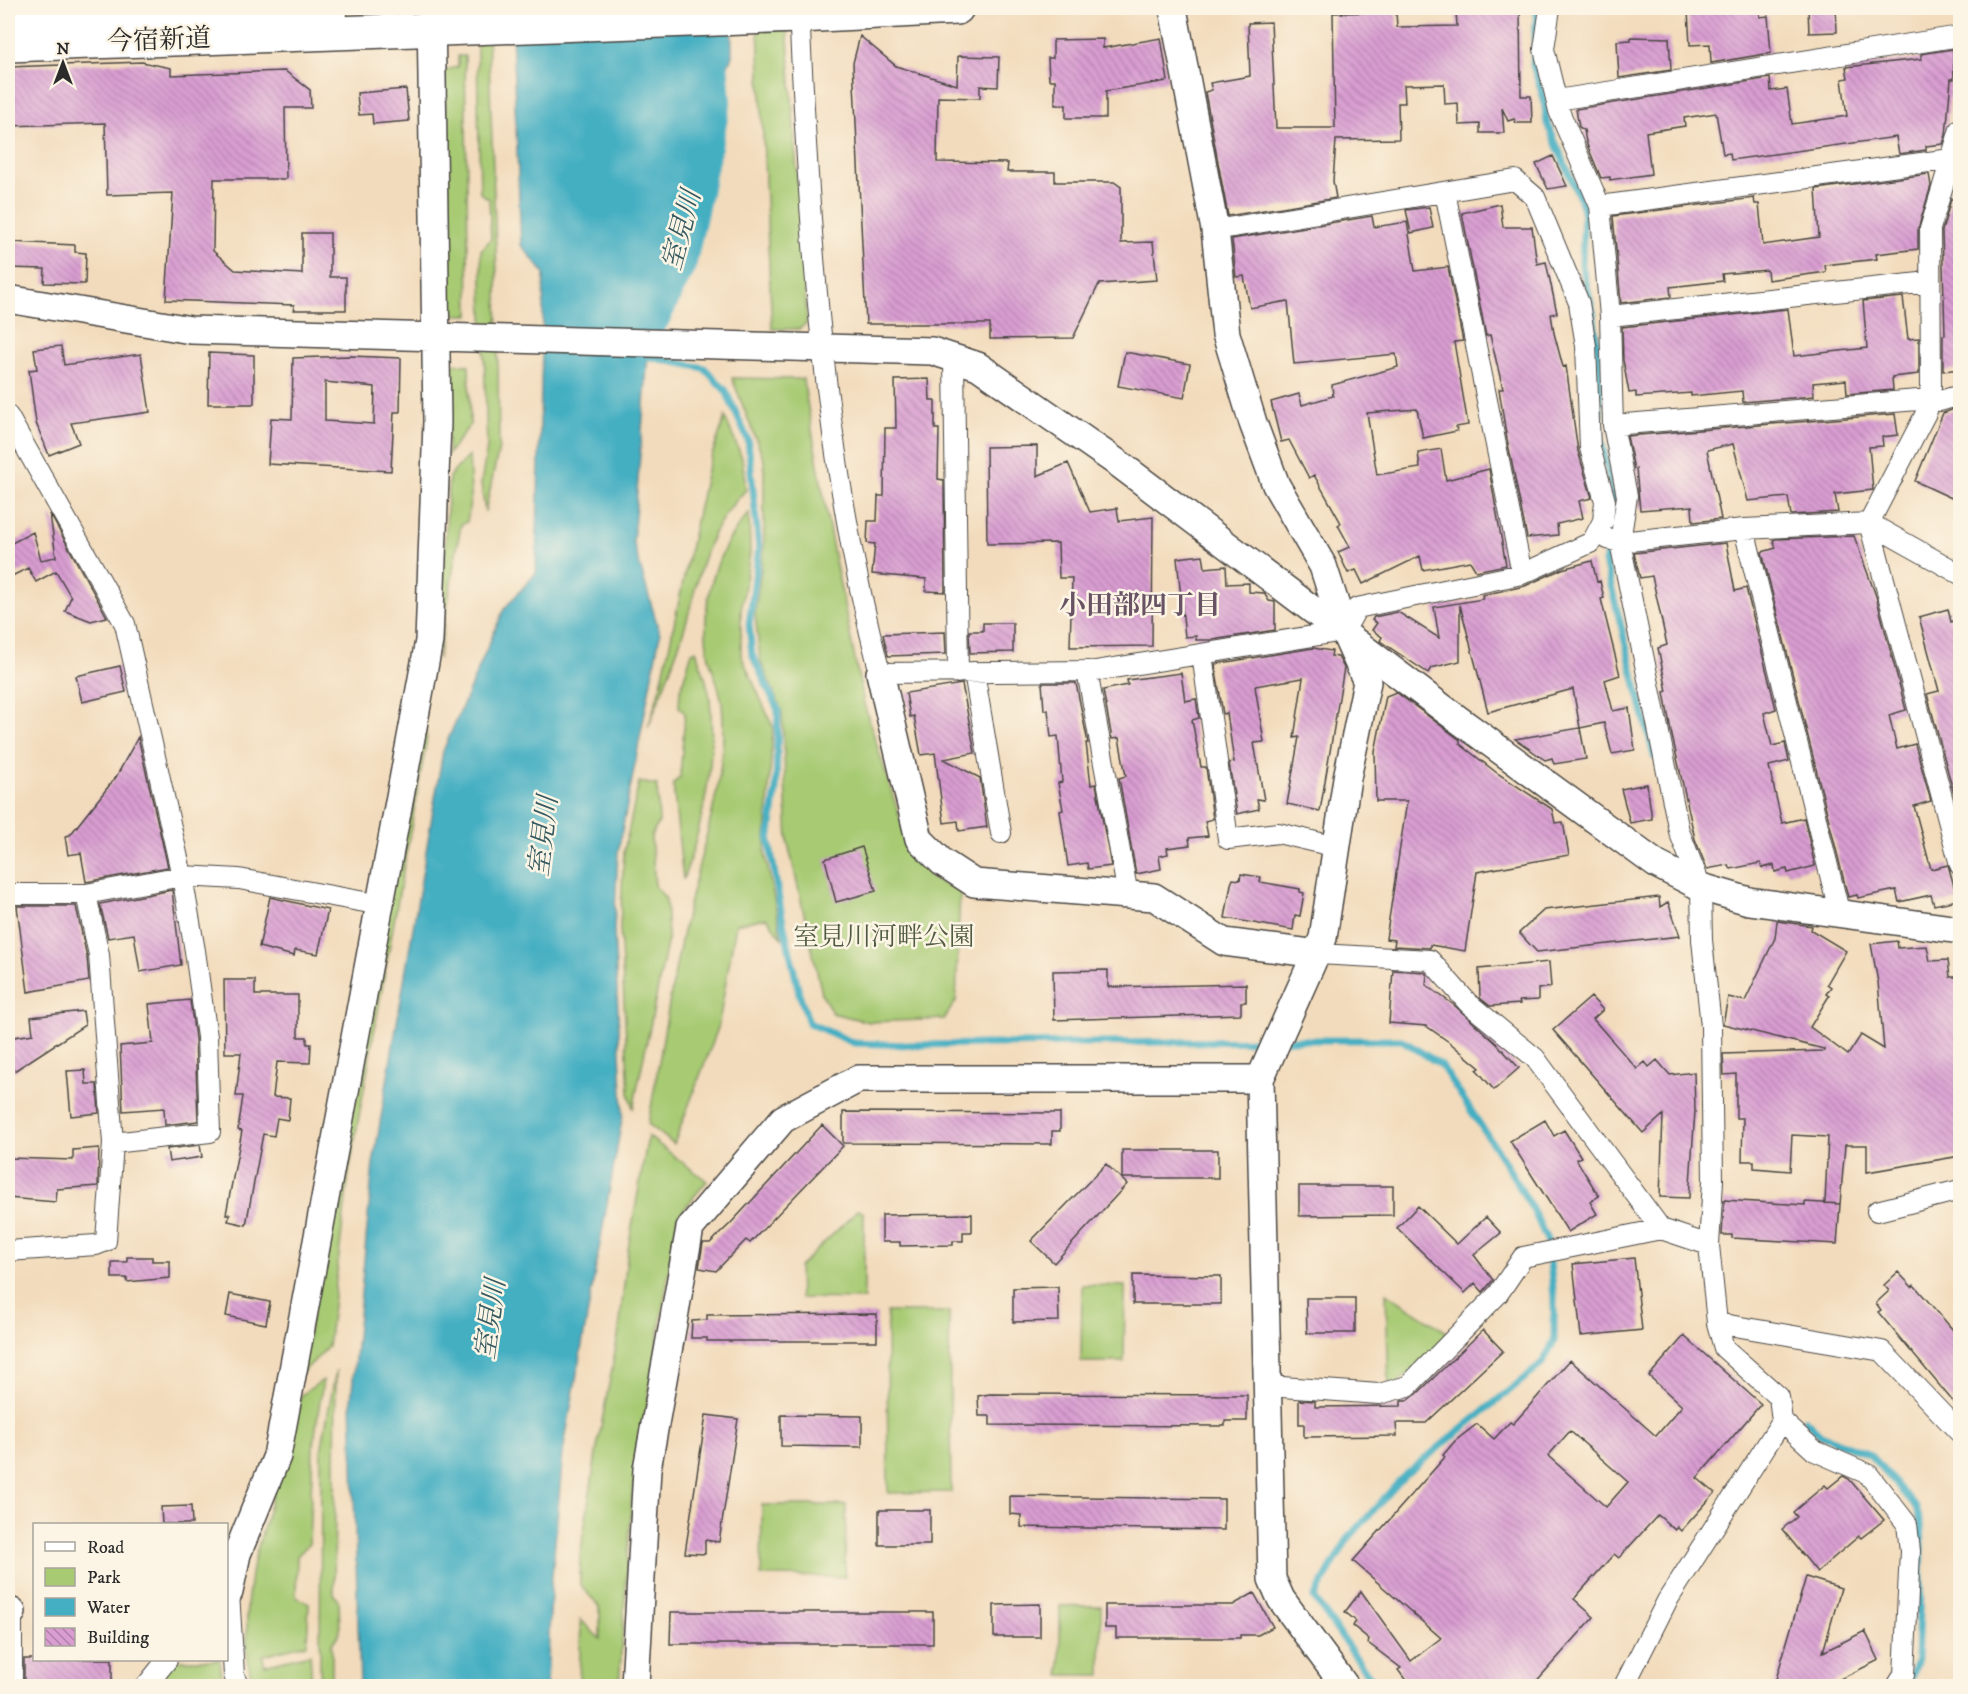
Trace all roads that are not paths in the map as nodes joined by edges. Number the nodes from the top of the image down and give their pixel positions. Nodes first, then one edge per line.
1 (331, 8) edge
2 (957, 8) edge
3 (1175, 8) edge
4 (1550, 8) edge
5 (258, 9) edge
6 (799, 12) edge
7 (432, 18) edge
8 (8, 21) edge
9 (1960, 36) edge
10 (8, 45) edge
11 (1557, 100) junction
12 (1960, 129) edge
13 (1951, 159) junction
14 (1951, 188) edge
15 (1445, 192) junction
16 (1600, 206) junction
17 (1215, 230) junction
18 (1929, 282) junction
19 (8, 299) edge
20 (1610, 316) junction
21 (435, 335) junction
22 (821, 349) junction
23 (954, 358) junction
24 (1960, 395) edge
25 (1930, 399) junction
26 (8, 416) edge
27 (1613, 425) junction
28 (1627, 496) junction
29 (1605, 501) junction
30 (1869, 523) junction
31 (1743, 529) junction
32 (1595, 535) junction
33 (1620, 542) junction
34 (1522, 574) junction
35 (1960, 574) edge
36 (1344, 631) junction
37 (1202, 654) junction
38 (1087, 671) junction
39 (966, 672) junction
40 (880, 673) junction
41 (1001, 833) dead end
42 (1337, 847) junction
43 (1960, 865) edge
44 (182, 876) junction
45 (1701, 887) junction
46 (8, 894) edge
47 (86, 894) junction
48 (1128, 896) junction
49 (381, 905) junction
50 (1840, 915) junction
51 (1960, 930) edge
52 (1318, 954) junction
53 (1260, 1079) junction
54 (113, 1143) junction
55 (1960, 1190) edge
56 (1877, 1212) dead end
57 (1661, 1229) junction
58 (1709, 1245) junction
59 (8, 1251) edge
60 (1717, 1323) junction
61 (1268, 1386) junction
62 (1782, 1421) junction
63 (1960, 1433) edge
64 (228, 1592) edge
65 (10, 1612) edge
66 (165, 1661) edge
67 (12, 1686) edge
68 (146, 1686) edge
69 (238, 1686) edge
70 (635, 1686) edge
71 (1345, 1686) edge
72 (1624, 1686) edge
73 (1897, 1686) edge

1 - 5 highway, 今宿新道
2 - 6 highway, 今宿新道
3 - 17 street
4 - 11 street
5 - 8 highway, 今宿新道
6 - 7 highway, 今宿新道
6 - 22 street
7 - 10 highway, 今宿新道
7 - 21 street
9 - 11 street
11 - 16 street
12 - 13 street
13 - 14 street
13 - 16 street
14 - 18 street
15 - 17 street
15 - 29 street
15 - 34 street
16 - 20 street
17 - 36 street
18 - 20 street
18 - 25 street
19 - 21 street
20 - 27 street
21 - 22 street
21 - 49 street
22 - 23 street
22 - 40 street
23 - 36 street
23 - 39 street
24 - 25 street
25 - 27 street
25 - 30 street
26 - 44 street
27 - 28 street
28 - 29 street
28 - 33 street
29 - 32 street
30 - 31 street
30 - 35 street
30 - 43 street
31 - 33 street
31 - 50 street
32 - 33 street
32 - 34 street
33 - 45 street
34 - 36 street
36 - 37 street
36 - 42 street
36 - 45 street
37 - 38 street
37 - 42 street
38 - 39 street
38 - 48 street
39 - 40 street
39 - 41 street
40 - 48 street
42 - 52 street
44 - 47 street
44 - 49 street
44 - 54 street
45 - 50 street
45 - 58 street
46 - 47 street
47 - 54 street
48 - 52 street
49 - 64 street
50 - 51 street
52 - 53 street
52 - 57 street
53 - 61 street
53 - 70 street
54 - 59 street
55 - 56 street
57 - 58 street
57 - 61 street
58 - 60 street
60 - 62 street
60 - 63 street
61 - 71 street
62 - 72 street
62 - 73 street
64 - 69 street
65 - 67 street
66 - 68 street

